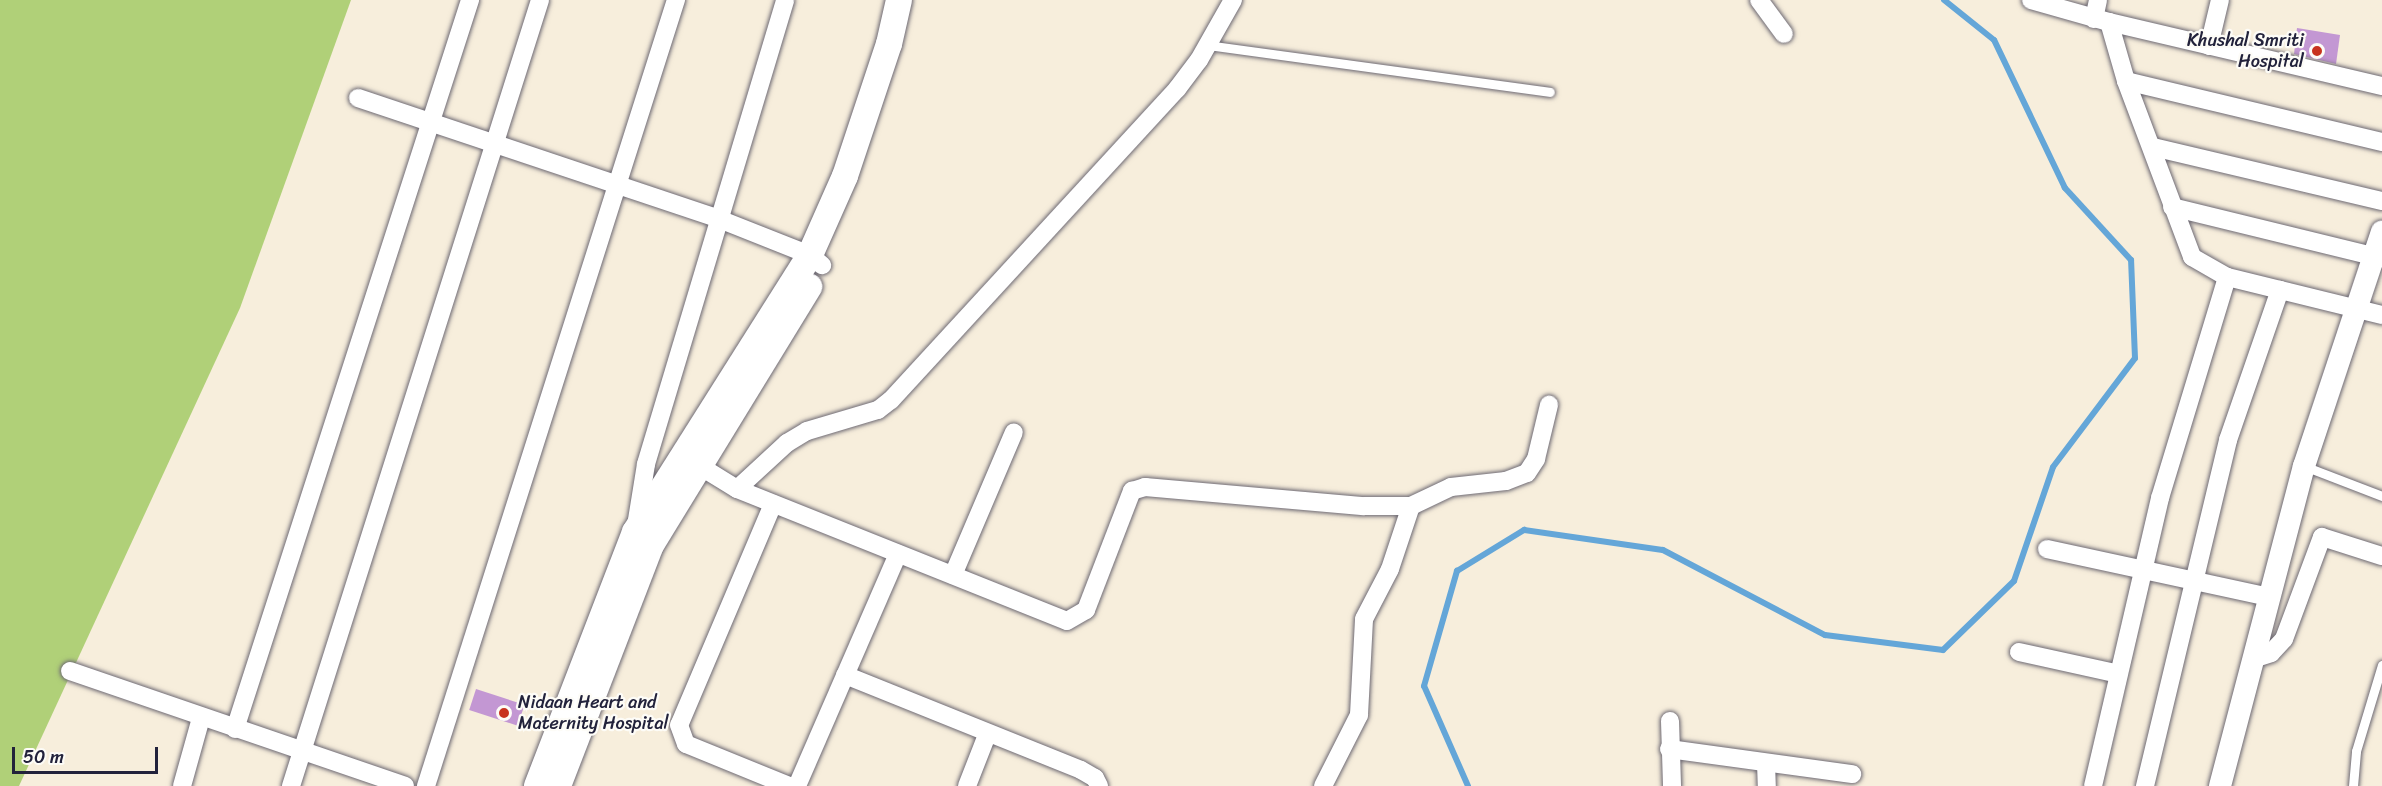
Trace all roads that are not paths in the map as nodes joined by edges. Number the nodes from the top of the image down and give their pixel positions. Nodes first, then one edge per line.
1 (470, 0) edge
2 (540, 0) edge
3 (676, 0) edge
4 (784, 0) edge
5 (899, 0) edge
6 (913, 0) edge
7 (1233, 0) edge
8 (1759, 0) edge
9 (2031, 0) edge
10 (2098, 0) edge
11 (2220, 0) edge
12 (2102, 21) junction
13 (1784, 34) dead end
14 (1208, 45) junction
15 (2209, 46) junction
16 (2126, 81) junction
17 (2382, 86) edge
18 (1550, 92) dead end
19 (358, 98) dead end
20 (429, 123) junction
21 (2382, 142) edge
22 (496, 147) junction
23 (2153, 147) junction
24 (616, 186) junction
25 (2382, 201) edge
26 (2172, 207) junction
27 (719, 219) junction
28 (2382, 232) edge
29 (2378, 257) edge
30 (816, 260) junction
31 (2227, 277) junction
32 (2280, 290) junction
33 (2355, 309) junction
34 (2382, 315) edge
35 (1549, 405) dead end
36 (1014, 432) dead end
37 (691, 460) junction
38 (2304, 466) junction
39 (737, 489) junction
40 (2382, 496) edge
41 (773, 504) junction
42 (1411, 506) junction
43 (643, 539) junction
44 (2047, 549) dead end
45 (898, 554) junction
46 (2382, 556) edge
47 (2143, 570) junction
48 (953, 575) junction
49 (2191, 580) junction
50 (2269, 597) junction
51 (2019, 652) dead end
52 (2253, 659) junction
53 (2382, 665) edge
54 (70, 670) dead end
55 (2119, 674) junction
56 (845, 675) junction
57 (201, 718) junction
58 (1670, 721) dead end
59 (235, 729) junction
60 (987, 735) junction
61 (303, 749) junction
62 (1669, 749) junction
63 (1766, 762) junction
64 (1852, 774) dead end
65 (182, 786) edge
66 (291, 786) edge
67 (405, 786) edge
68 (426, 786) edge
69 (537, 786) edge
70 (558, 786) edge
71 (789, 786) edge
72 (797, 786) edge
73 (968, 786) edge
74 (1099, 786) edge
75 (1323, 786) edge
76 (1672, 786) edge
77 (1767, 786) edge
78 (2093, 786) edge
79 (2145, 786) edge
80 (2220, 786) edge
81 (2352, 786) edge

1 - 20 street
2 - 22 street
3 - 24 street
4 - 27 street
5 - 30 main road
6 - 30 main road
7 - 14 street
8 - 13 street
9 - 12 street
10 - 12 street
11 - 15 street
12 - 15 street
12 - 16 street
14 - 18 lane
14 - 39 street
15 - 17 street
16 - 21 street
16 - 23 street
19 - 20 street
20 - 22 street
20 - 59 street
22 - 24 street
22 - 61 street
23 - 25 street
23 - 26 street
24 - 27 street
24 - 68 street
26 - 29 street
26 - 31 street
27 - 30 street
27 - 43 street
28 - 29 street
29 - 33 street
30 - 37 main road
31 - 32 street
31 - 47 street
32 - 33 street
32 - 49 street
33 - 34 street
33 - 38 street
35 - 42 street
36 - 48 street
37 - 39 street
37 - 43 main road
38 - 40 lane
38 - 50 street
39 - 41 street
41 - 45 street
41 - 71 street
42 - 48 street
42 - 75 street
43 - 69 main road
43 - 70 main road
44 - 47 street
45 - 48 street
45 - 56 street
46 - 52 street
47 - 49 street
47 - 55 street
49 - 50 street
49 - 79 street
50 - 52 street
51 - 55 street
52 - 80 street
53 - 81 lane
54 - 57 street
55 - 78 street
56 - 60 street
56 - 72 street
57 - 59 street
57 - 65 street
58 - 62 street
59 - 61 street
60 - 73 street
60 - 74 street
61 - 66 street
61 - 67 street
62 - 63 street
62 - 76 street
63 - 64 street
63 - 77 street

